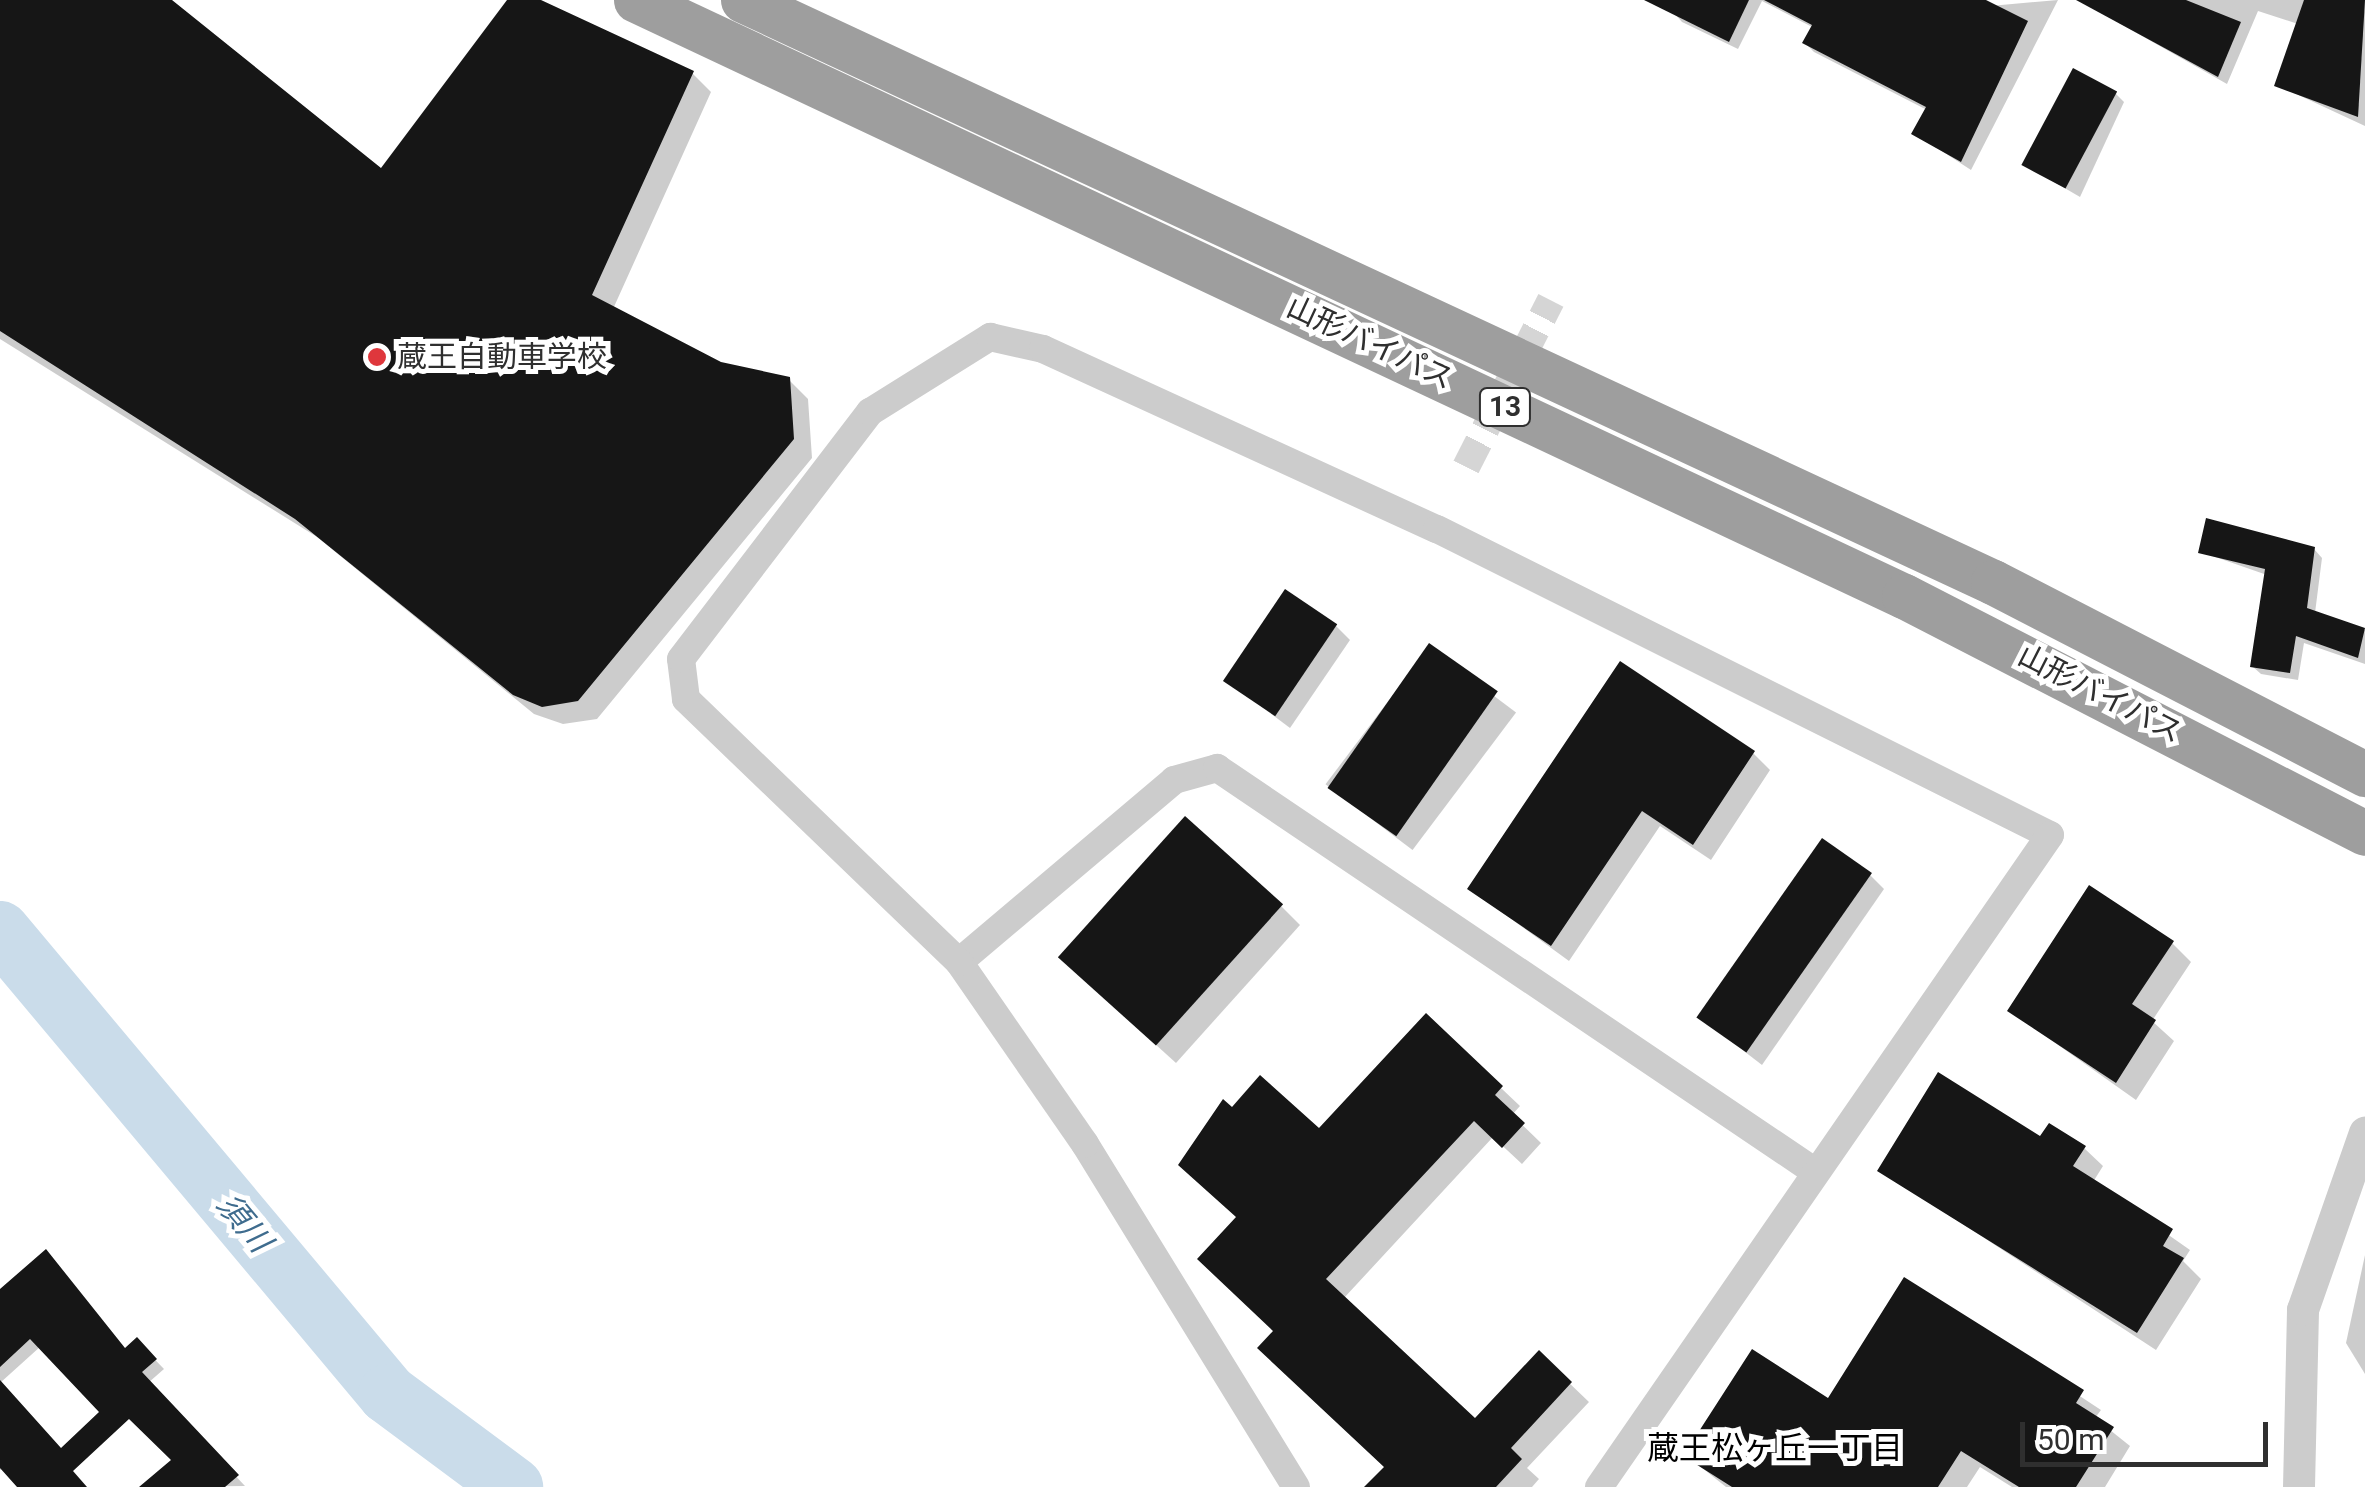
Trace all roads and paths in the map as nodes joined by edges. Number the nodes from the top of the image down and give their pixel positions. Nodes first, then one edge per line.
1 (636, 0) edge
2 (743, 0) edge
3 (2365, 774) edge
4 (2365, 833) edge
5 (959, 962) junction
6 (2365, 1133) edge
7 (1814, 1171) junction
8 (1296, 1487) edge
9 (1600, 1487) edge
10 (2299, 1487) edge

1 - 4 highway, 山形バイパス / 13
2 - 3 highway, 山形バイパス / 13
5 - 7 street
5 - 7 street
5 - 8 street
6 - 10 street
7 - 9 street

